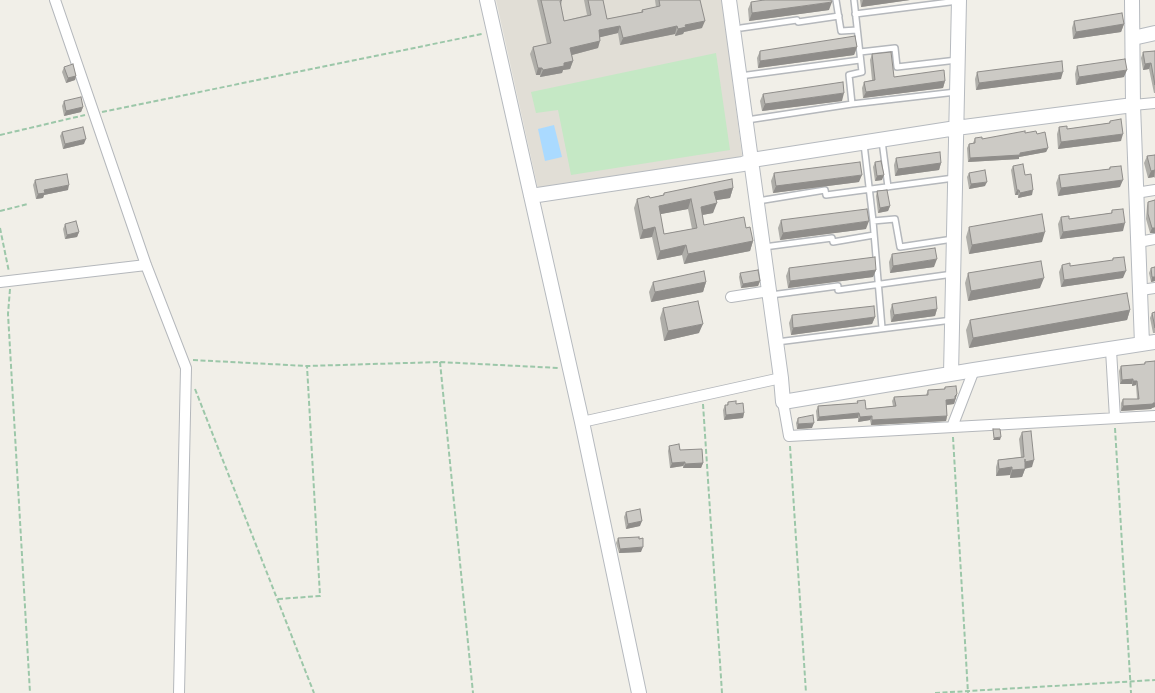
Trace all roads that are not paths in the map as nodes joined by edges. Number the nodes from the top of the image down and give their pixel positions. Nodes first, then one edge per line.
1 (54, 0) edge
2 (487, 0) edge
3 (729, 0) edge
4 (836, 0) edge
5 (854, 0) edge
6 (1132, 0) edge
7 (959, 1) edge
8 (855, 14) junction
9 (839, 16) junction
10 (741, 28) dead end
11 (857, 30) junction
12 (1155, 33) edge
13 (1133, 38) junction
14 (860, 52) junction
15 (860, 60) junction
16 (958, 60) junction
17 (740, 76) junction
18 (957, 92) junction
19 (1155, 103) edge
20 (852, 104) junction
21 (1133, 106) junction
22 (746, 120) junction
23 (956, 128) junction
24 (882, 140) junction
25 (863, 143) junction
26 (752, 160) junction
27 (955, 178) junction
28 (888, 187) junction
29 (868, 188) junction
30 (1155, 190) edge
31 (1136, 194) junction
32 (531, 196) junction
33 (757, 201) junction
34 (873, 220) junction
35 (874, 235) junction
36 (954, 239) junction
37 (1155, 239) edge
38 (1139, 242) junction
39 (763, 247) junction
40 (146, 265) junction
41 (953, 274) junction
42 (5, 282) edge
43 (879, 284) junction
44 (1155, 288) edge
45 (1141, 290) junction
46 (770, 293) junction
47 (731, 298) dead end
48 (952, 320) junction
49 (882, 328) junction
50 (776, 342) junction
51 (1148, 343) edge
52 (1112, 350) junction
53 (974, 370) junction
54 (951, 374) junction
55 (781, 378) junction
56 (783, 402) junction
57 (1155, 416) edge
58 (1115, 418) junction
59 (582, 422) junction
60 (952, 427) junction
61 (180, 693) edge
62 (639, 693) edge

1 - 40 street
2 - 32 street
3 - 17 street
4 - 9 lane
5 - 8 lane
6 - 13 street
7 - 8 lane
7 - 16 street
8 - 11 lane
9 - 10 lane
9 - 11 lane
11 - 14 lane
12 - 13 street
13 - 21 street
14 - 15 lane
14 - 16 lane
15 - 17 lane
15 - 20 lane
16 - 18 street
17 - 22 street
18 - 20 lane
18 - 23 street
19 - 21 street
20 - 22 lane
21 - 23 street
21 - 31 street
22 - 26 street
23 - 24 street
23 - 27 street
24 - 25 street
24 - 28 lane
25 - 26 street
25 - 29 lane
26 - 32 street
26 - 33 street
27 - 28 lane
27 - 36 street
28 - 29 lane
29 - 33 lane
29 - 34 lane
30 - 31 street
31 - 38 street
32 - 59 street
33 - 39 street
34 - 35 lane
34 - 36 lane
35 - 39 lane
35 - 43 lane
36 - 41 street
37 - 38 street
38 - 45 street
39 - 46 street
40 - 42 street
40 - 61 street
41 - 43 lane
41 - 48 street
43 - 46 lane
43 - 49 lane
44 - 45 street
45 - 51 street
46 - 47 street
46 - 50 street
48 - 49 lane
48 - 54 street
49 - 50 lane
50 - 55 street
51 - 52 street
52 - 53 street
52 - 58 street
53 - 54 street
53 - 60 street
54 - 56 street
55 - 56 street
55 - 59 street
56 - 60 street
57 - 58 street
58 - 60 street
59 - 62 street

